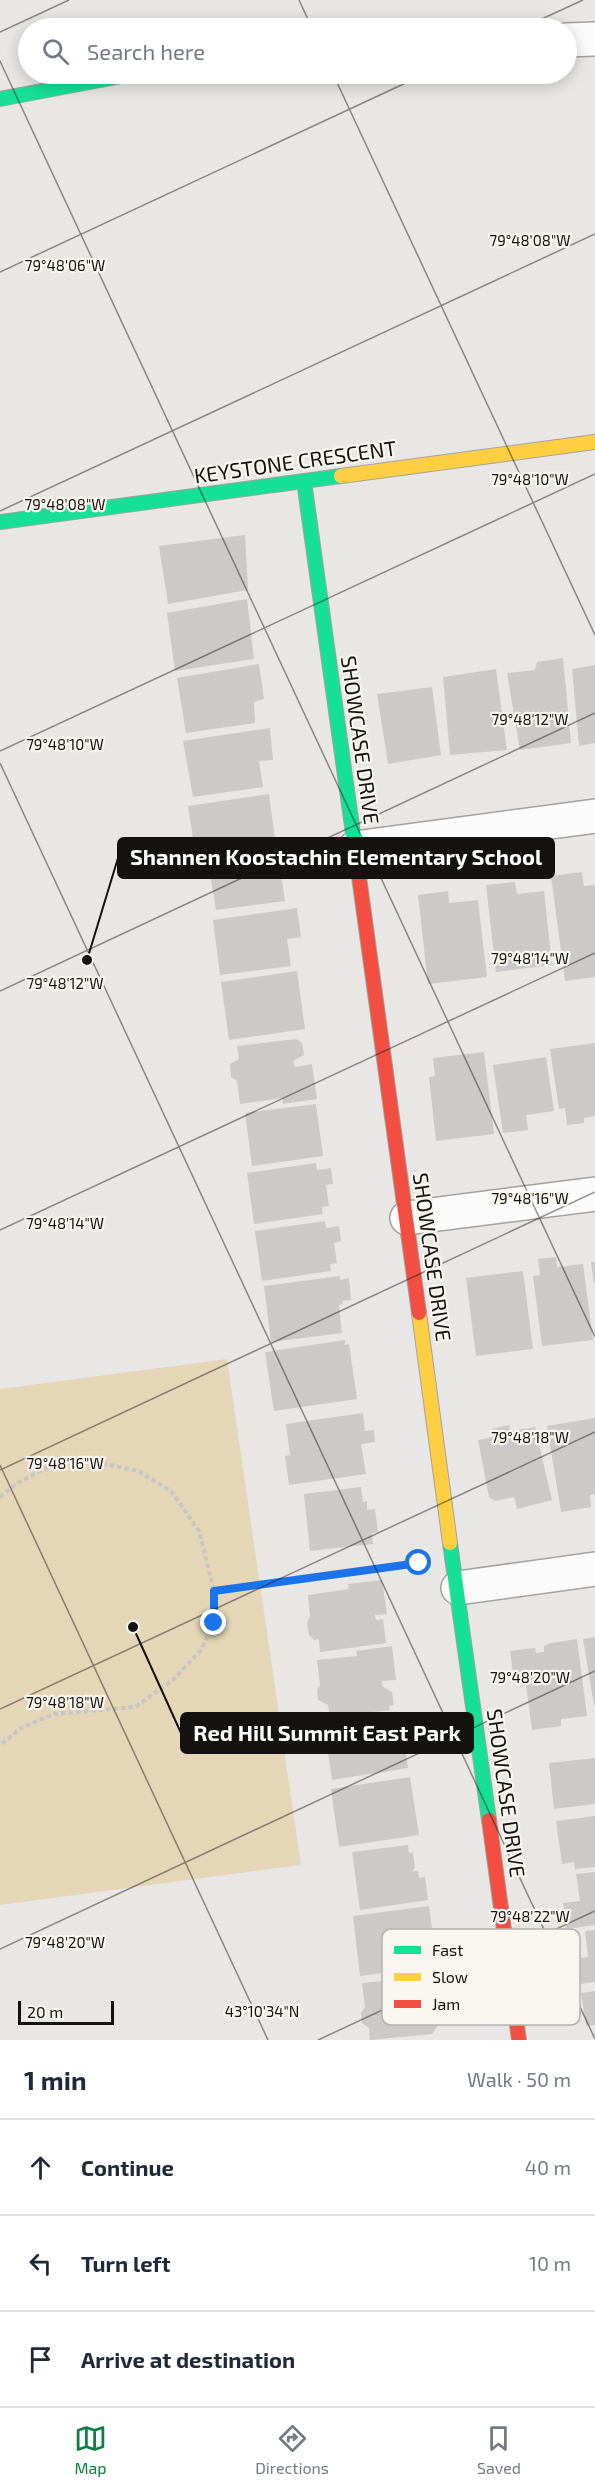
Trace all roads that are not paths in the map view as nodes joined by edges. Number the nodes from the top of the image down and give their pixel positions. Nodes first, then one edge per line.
1 (595, 39) edge
2 (577, 40) edge
3 (79, 84) edge
4 (0, 99) edge
5 (595, 442) edge
6 (304, 481) junction
7 (0, 522) edge
8 (595, 816) edge
9 (355, 848) junction
10 (595, 1194) edge
11 (406, 1218) junction
12 (595, 1569) edge
13 (458, 1588) junction
14 (504, 1929) edge
15 (517, 2025) edge
16 (519, 2040) edge

1 - 2 street
3 - 4 street
5 - 6 street, KEYSTONE CRESCENT
6 - 7 street, KEYSTONE CRESCENT
6 - 9 street, SHOWCASE DRIVE
8 - 9 street
9 - 11 street, SHOWCASE DRIVE
10 - 11 street
11 - 13 street, SHOWCASE DRIVE
12 - 13 street
13 - 14 street, SHOWCASE DRIVE
15 - 16 street, SHOWCASE DRIVE

